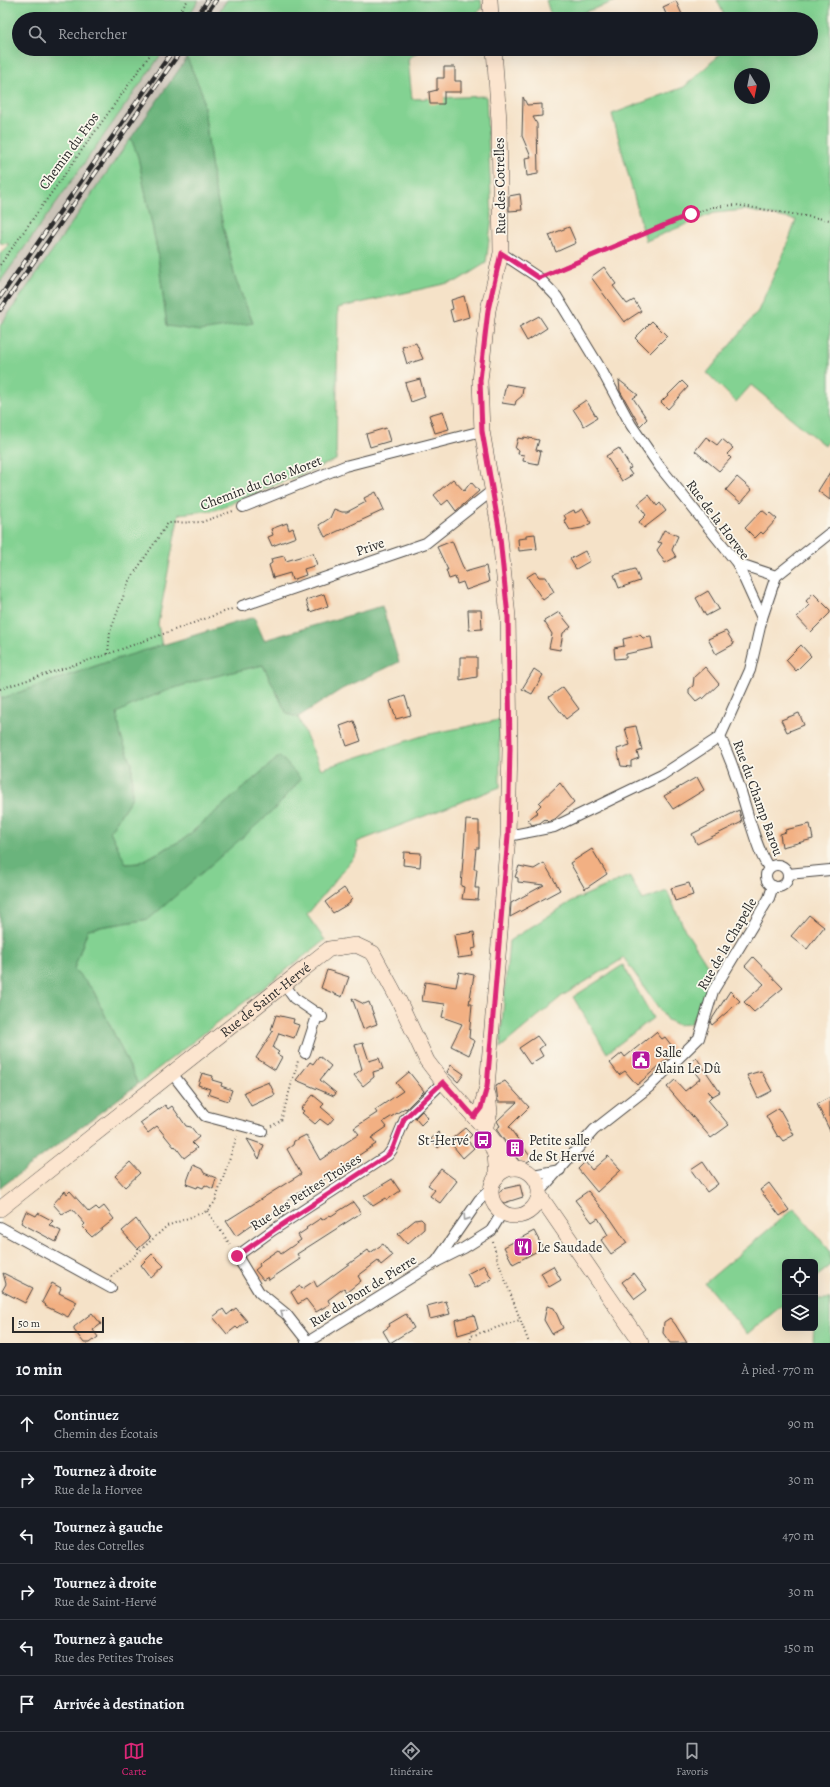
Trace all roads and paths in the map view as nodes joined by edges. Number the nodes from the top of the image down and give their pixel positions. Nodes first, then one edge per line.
1 (188, 0) edge
2 (490, 0) edge
3 (179, 12) edge
4 (491, 12) edge
5 (149, 56) edge
6 (494, 56) edge
7 (830, 220) edge
8 (501, 253) junction
9 (0, 264) edge
10 (539, 278) junction
11 (482, 431) junction
12 (493, 490) junction
13 (243, 507) joint
14 (830, 533) edge
15 (737, 563) junction
16 (776, 576) junction
17 (242, 606) joint
18 (762, 618) junction
19 (108, 654) junction
20 (0, 689) edge
21 (720, 737) junction
22 (508, 836) junction
23 (769, 868) junction
24 (830, 870) edge
25 (788, 874) junction
26 (773, 886) junction
27 (284, 984) junction
28 (305, 1053) joint
29 (172, 1072) junction
30 (443, 1082) junction
31 (487, 1087) junction
32 (474, 1117) junction
33 (240, 1125) junction
34 (485, 1129) junction
35 (262, 1131) joint
36 (514, 1168) junction
37 (560, 1170) junction
38 (533, 1175) junction
39 (494, 1183) junction
40 (540, 1194) junction
41 (0, 1209) edge
42 (548, 1209) junction
43 (532, 1210) junction
44 (207, 1211) junction
45 (502, 1213) junction
46 (0, 1227) edge
47 (491, 1231) junction
48 (237, 1256) junction
49 (436, 1262) junction
50 (107, 1286) joint
51 (520, 1320) junction
52 (307, 1342) edge
53 (470, 1343) edge
54 (529, 1343) edge
55 (641, 1343) edge

1 - 3 path
2 - 4 street
5 - 9 path, Chemin du Fros
6 - 8 street, Rue des Cotrelles
7 - 10 path
8 - 10 street, Rue de la Horvee
8 - 11 street, Rue des Cotrelles
10 - 15 street, Rue de la Horvee
11 - 12 street, Rue des Cotrelles
11 - 13 street, Chemin du Clos Moret
12 - 17 street, Prive
12 - 22 street, Rue des Cotrelles
13 - 19 path, Chemin du Clos Moret
14 - 16 street
15 - 16 street
15 - 18 street, Rue de la Horvee
16 - 18 street
17 - 19 path
18 - 21 street
19 - 20 path
21 - 22 street
21 - 23 street, Rue du Champ Barou
22 - 31 street, Rue des Cotrelles
23 - 25 street
23 - 26 street
24 - 25 street
25 - 26 street
26 - 37 street, Rue de la Chapelle
27 - 28 street
27 - 29 street, Rue de Saint-Hervé
27 - 30 street, Rue de Saint-Hervé
28 - 35 path
29 - 33 street
29 - 41 street, Rue de Saint-Hervé
30 - 32 street, Rue de Saint-Hervé
30 - 48 street, Rue des Petites Troises
31 - 32 street, Rue des Cotrelles
31 - 34 street, Rue des Cotrelles
32 - 34 street, Rue de Saint-Hervé
33 - 35 street
33 - 44 path
34 - 36 street
34 - 39 street
36 - 38 street
36 - 39 street
37 - 38 street
37 - 40 street, Rue de la Chapelle
38 - 40 street
39 - 45 street
39 -> 49 street, Rue du Pont de Pierre
40 - 42 street
40 - 43 street
42 - 43 street
42 - 55 street
43 - 45 street
44 - 48 path
44 - 50 path
45 - 47 street, Rue du Pont de Pierre
46 - 50 street
47 - 49 street, Rue du Pont de Pierre
47 - 51 path
52 -> 48 street
49 - 52 street, Rue du Pont de Pierre
51 - 53 path
51 - 54 path

